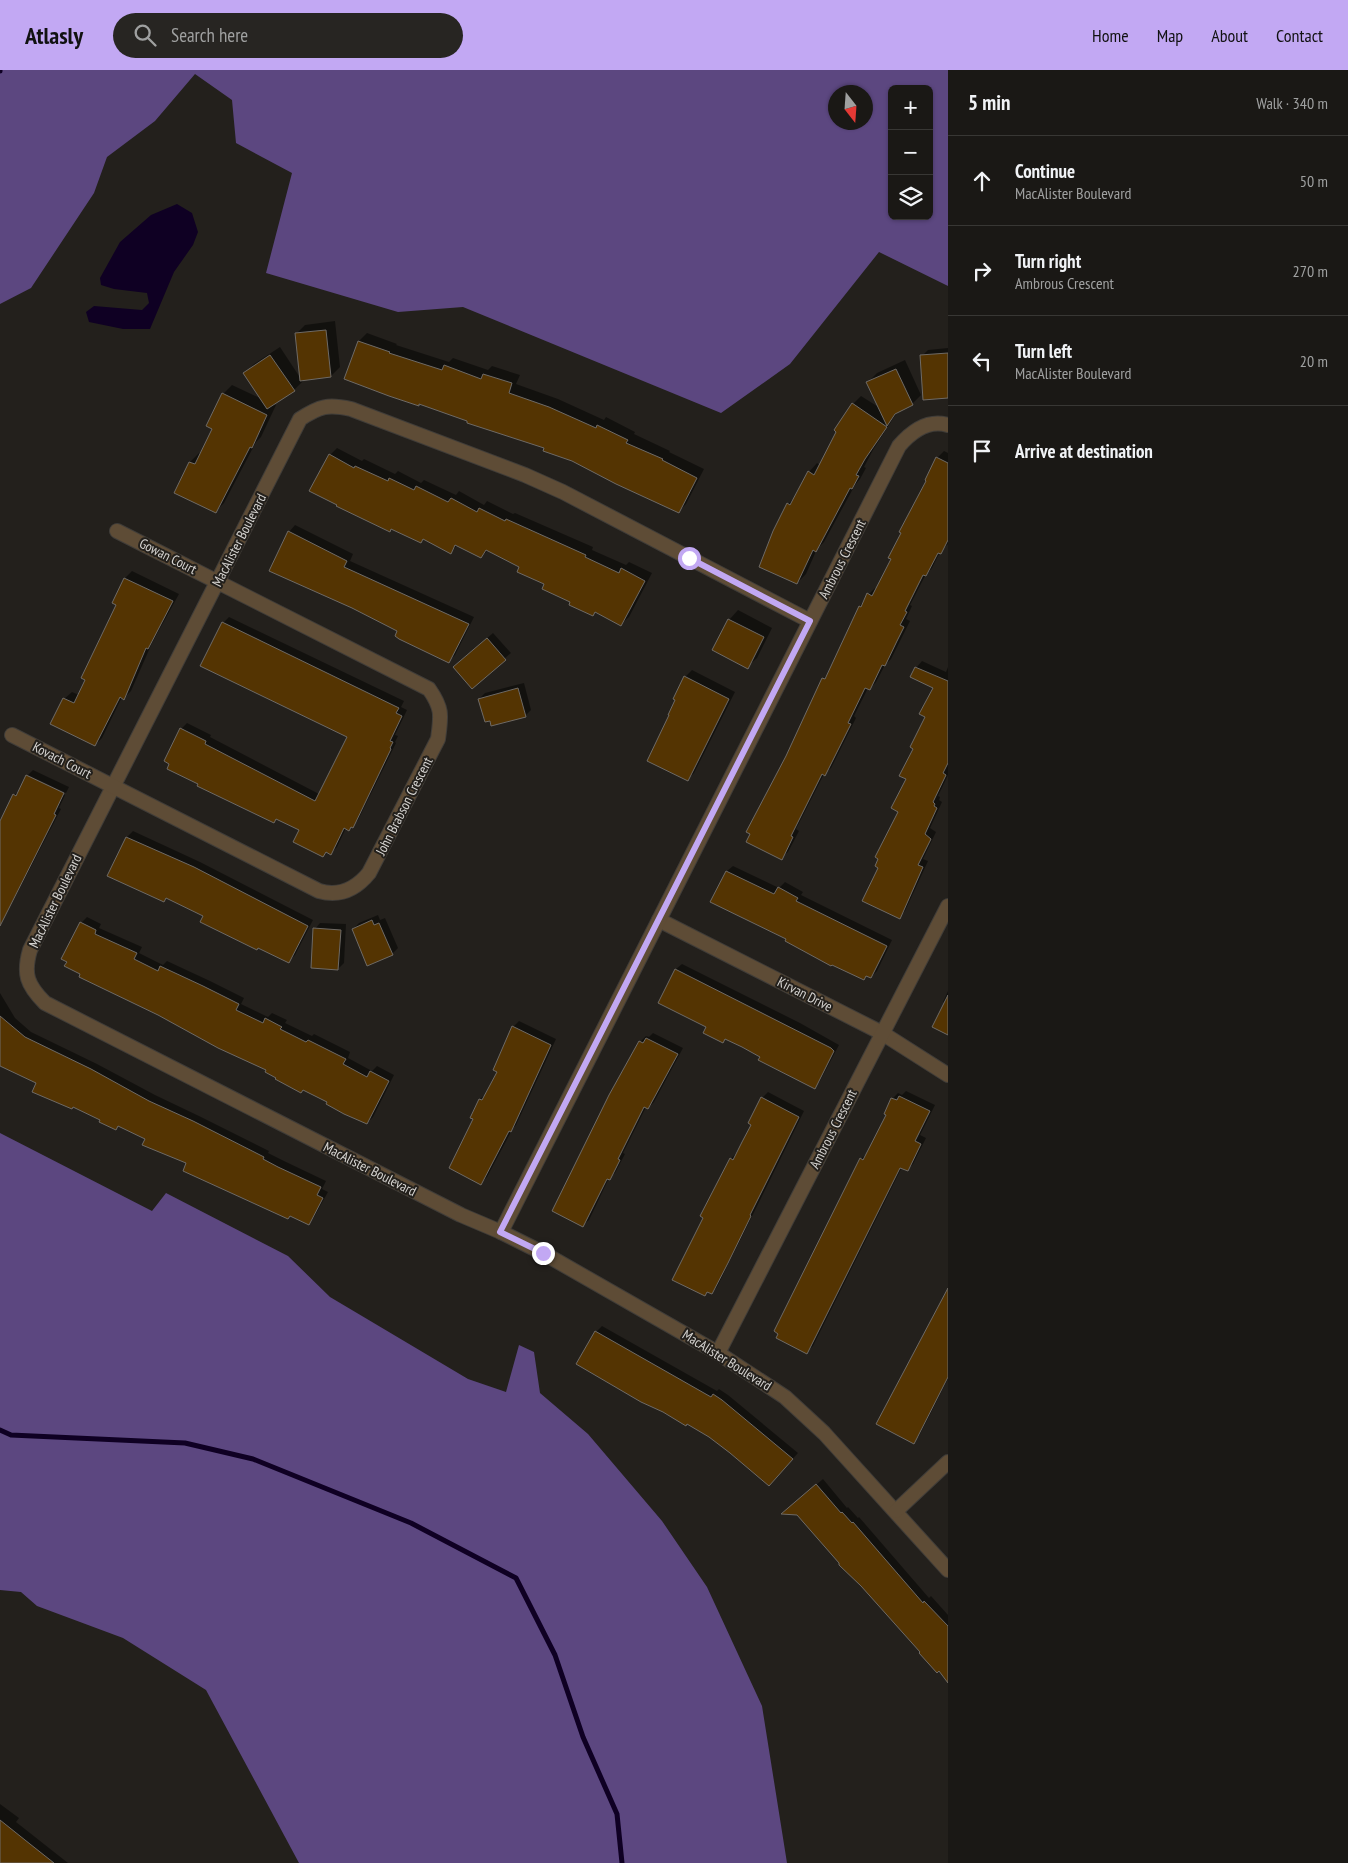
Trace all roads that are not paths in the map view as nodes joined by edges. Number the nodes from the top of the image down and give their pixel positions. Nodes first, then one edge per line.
1 (948, 424) edge
2 (117, 531) dead end
3 (218, 582) junction
4 (810, 621) junction
5 (12, 735) dead end
6 (112, 786) junction
7 (948, 906) edge
8 (659, 920) junction
9 (882, 1033) junction
10 (948, 1075) edge
11 (500, 1232) junction
12 (718, 1353) junction
13 (948, 1462) edge
14 (896, 1512) junction
15 (948, 1570) edge

1 - 4 street, Ambrous Crescent
2 - 3 street, Gowan Court
3 - 4 street, MacAlister Boulevard
3 - 6 street, MacAlister Boulevard
3 - 6 street, John Brabson Crescent
4 - 8 street, Ambrous Crescent
5 - 6 street, Kovach Court
6 - 11 street, MacAlister Boulevard
7 - 9 street, Ambrous Crescent
8 - 9 street, Kirvan Drive
8 - 11 street, Ambrous Crescent
9 - 10 street, Kirvan Drive
9 - 12 street, Ambrous Crescent
11 - 12 street, MacAlister Boulevard
12 - 14 street, MacAlister Boulevard
13 - 14 street
14 - 15 street, MacAlister Boulevard

